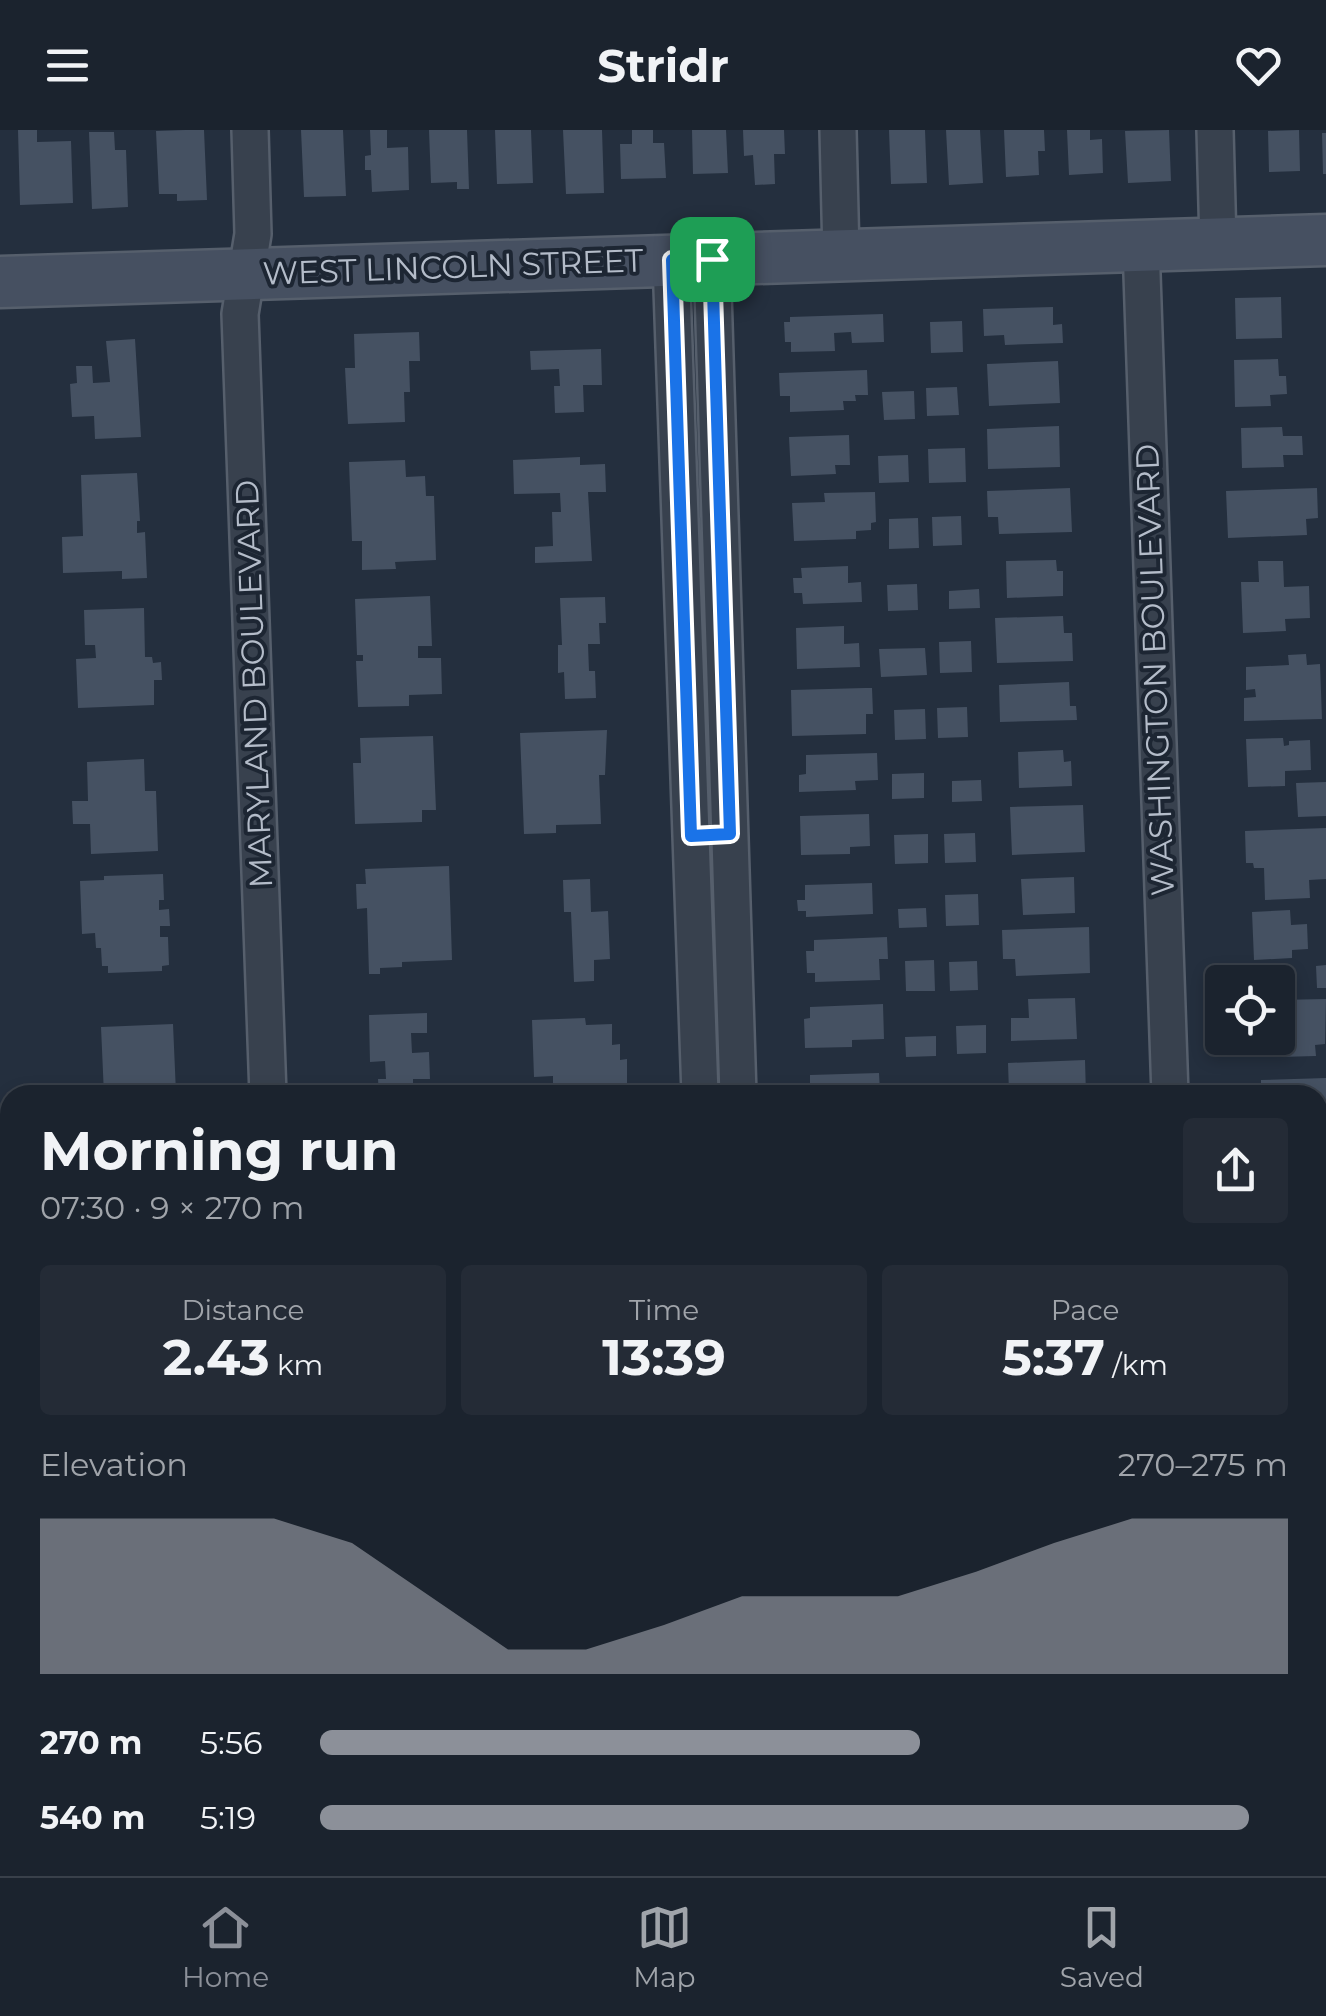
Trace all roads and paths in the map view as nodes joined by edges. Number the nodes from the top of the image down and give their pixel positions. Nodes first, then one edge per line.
1 (250, 130) edge
2 (838, 130) edge
3 (1215, 130) edge
4 (1326, 240) edge
5 (1218, 243) junction
6 (1141, 245) junction
7 (841, 255) junction
8 (692, 260) junction
9 (249, 273) junction
10 (0, 282) edge
11 (730, 834) junction
12 (691, 836) junction
13 (268, 1085) edge
14 (700, 1085) edge
15 (738, 1085) edge
16 (1170, 1085) edge

1 - 9 street, MARYLAND BOULEVARD
2 - 7 street
3 - 5 street
4 - 5 street, WEST LINCOLN STREET
5 - 6 street, WEST LINCOLN STREET
6 - 7 street, WEST LINCOLN STREET
6 - 16 street, WASHINGTON BOULEVARD
7 - 8 street, WEST LINCOLN STREET
8 - 9 street, WEST LINCOLN STREET
8 - 11 street
8 - 12 street
9 - 10 street, WEST LINCOLN STREET
9 - 13 street, MARYLAND BOULEVARD
11 - 12 street
11 - 15 street
12 - 14 street

